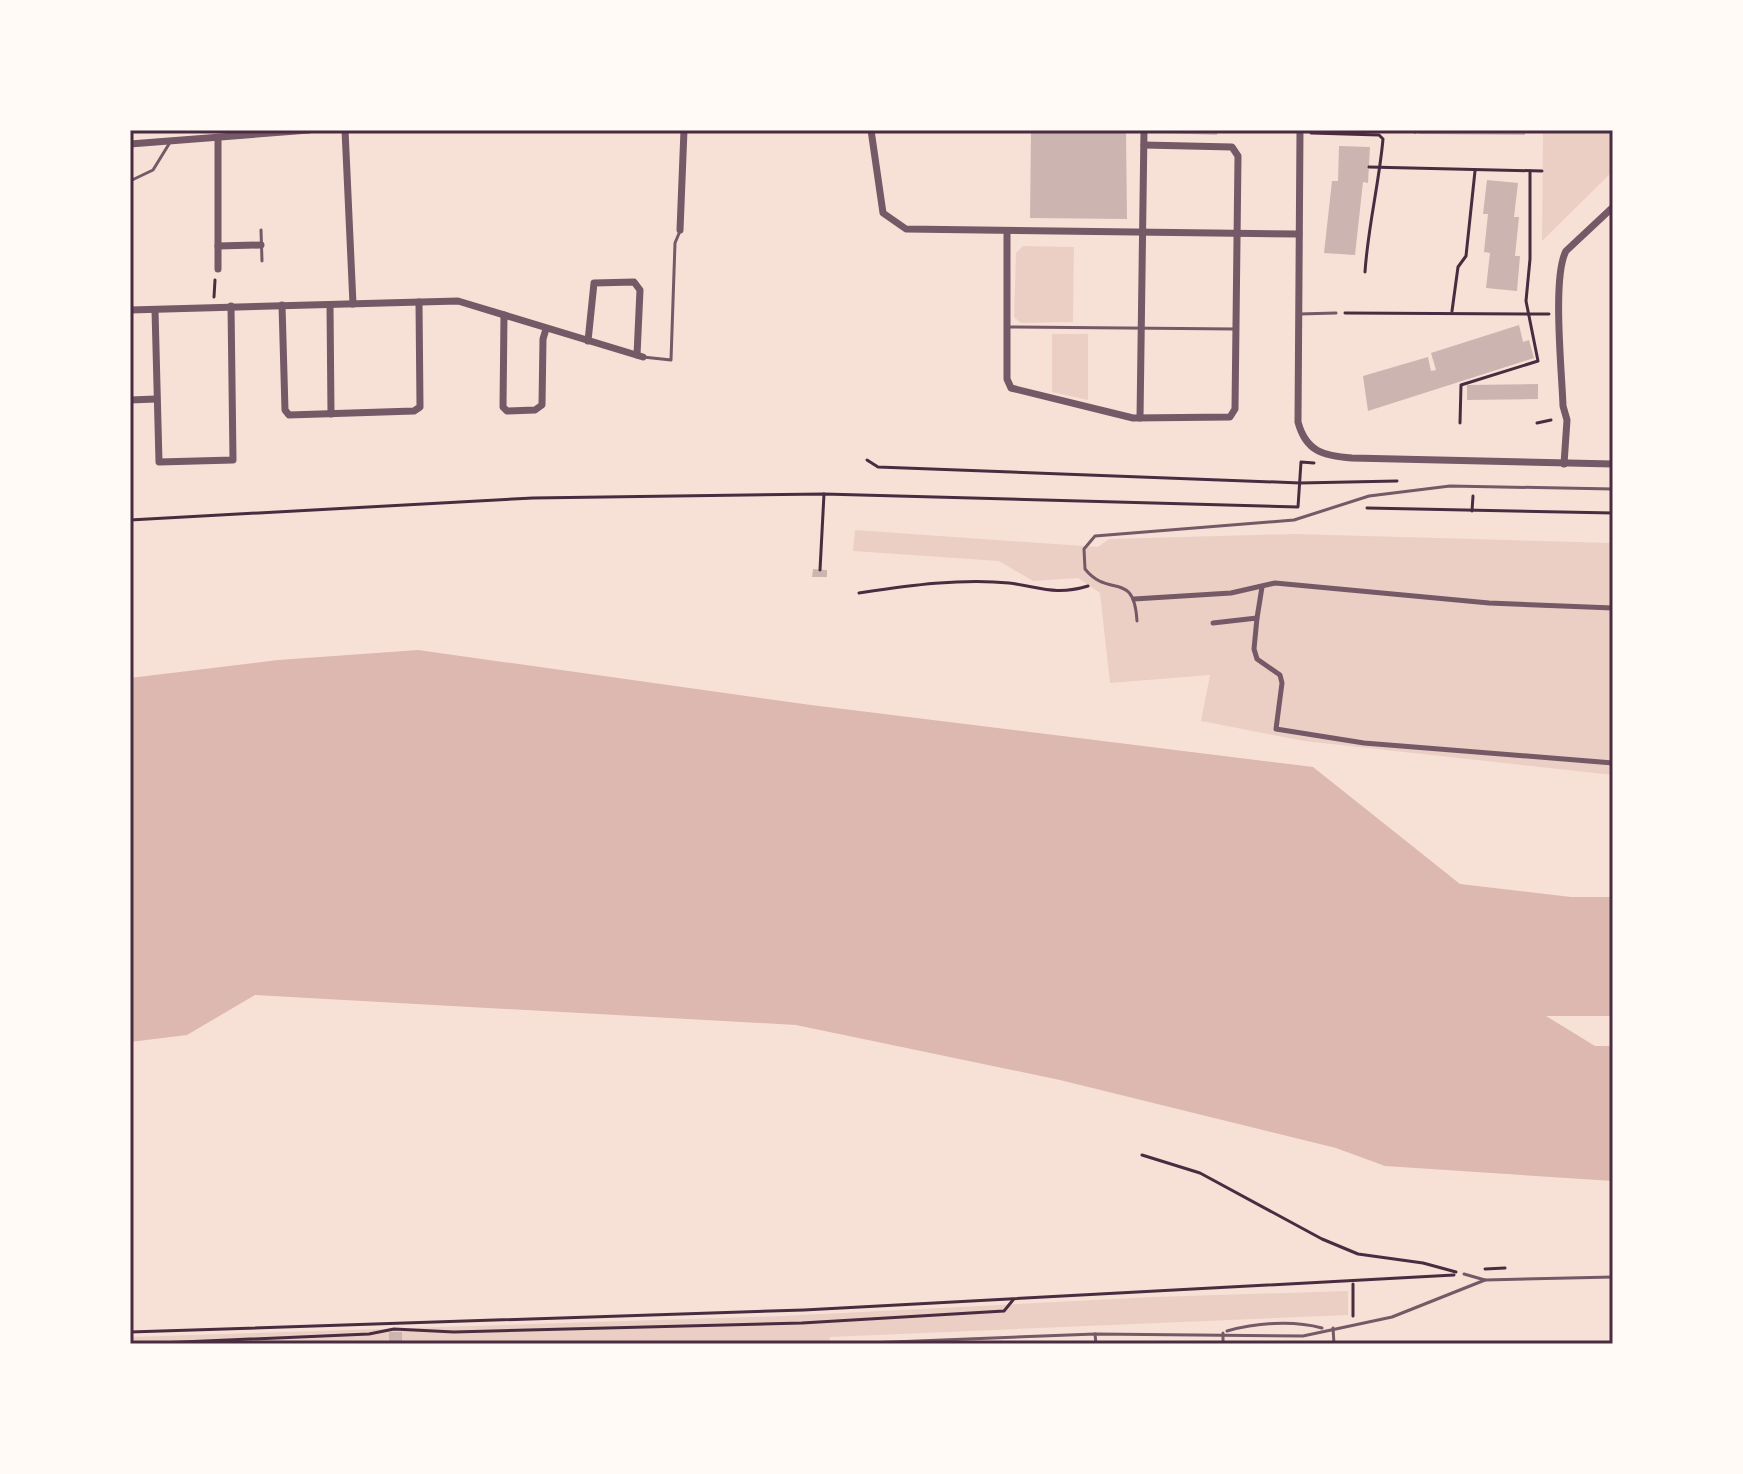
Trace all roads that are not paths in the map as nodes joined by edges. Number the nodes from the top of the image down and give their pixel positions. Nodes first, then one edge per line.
1 (309, 130) edge
2 (345, 130) edge
3 (684, 130) edge
4 (871, 130) edge
5 (1144, 130) edge
6 (1300, 130) edge
7 (206, 134) edge
8 (218, 138) junction
9 (170, 142) junction
10 (130, 144) edge
11 (1144, 145) junction
12 (130, 181) edge
13 (1613, 207) edge
14 (261, 230) dead end
15 (680, 230) joint
16 (1007, 233) junction
17 (1144, 233) junction
18 (1238, 234) junction
19 (1299, 234) junction
20 (261, 245) junction
21 (218, 246) junction
22 (262, 261) dead end
23 (218, 269) road end
24 (419, 302) junction
25 (353, 304) junction
26 (282, 305) junction
27 (330, 305) junction
28 (231, 306) junction
29 (130, 310) edge
30 (155, 310) junction
31 (1336, 313) road end
32 (1299, 314) junction
33 (504, 315) junction
34 (1007, 327) junction
35 (1142, 328) junction
36 (546, 329) junction
37 (1236, 329) junction
38 (588, 341) junction
39 (640, 356) junction
40 (156, 399) junction
41 (130, 400) edge
42 (331, 414) junction
43 (1140, 418) junction
44 (1564, 464) junction
45 (1613, 464) edge
46 (1613, 489) edge
47 (1262, 587) junction
48 (1134, 599) junction
49 (1613, 608) edge
50 (1257, 618) junction
51 (1137, 621) dead end
52 (1213, 623) dead end
53 (1613, 763) edge
54 (1464, 1274) road end
55 (1613, 1277) edge
56 (1485, 1280) junction
57 (1333, 1328) junction
58 (1325, 1329) junction
59 (1223, 1333) junction
60 (1095, 1334) junction
61 (1015, 1336) junction
62 (842, 1344) edge
63 (1015, 1344) edge
64 (1096, 1344) edge
65 (1223, 1344) edge
66 (1334, 1344) edge

1 - 8 street
2 - 25 street
3 - 15 street
4 - 16 street
5 - 11 street
6 - 19 street
7 - 8 street
7 - 9 street
8 - 21 street
9 - 10 street
9 - 12 lane
11 - 17 street
11 - 18 street
13 - 44 street
14 - 20 lane
15 - 39 lane
16 - 17 street
16 - 34 street
17 - 18 street
17 - 35 street
18 - 19 street
18 - 37 street
19 - 32 street
20 - 21 street
20 - 22 lane
21 - 23 street
24 - 25 street
24 - 33 street
24 - 42 street
25 - 27 street
26 - 27 street
26 - 28 street
26 - 42 street
27 - 42 street
28 - 30 street
28 - 40 street
29 - 30 street
30 - 40 street
31 - 32 lane
32 - 44 street
33 - 36 street
33 - 36 street
34 - 35 lane
34 - 43 street
35 - 37 lane
35 - 43 street
36 - 38 street
37 - 43 street
38 - 39 street
38 - 39 street
40 - 41 street
44 - 45 street
46 - 48 lane
47 - 48 street
47 - 49 street
47 - 50 street
48 - 51 lane
50 - 52 street
50 - 53 street
54 - 56 lane
55 - 56 lane
56 - 57 lane
57 - 58 lane
57 - 66 lane
58 - 59 lane
58 - 59 lane
59 - 60 lane
59 - 65 lane
60 - 61 lane
60 - 64 lane
61 - 62 lane
61 - 63 lane

